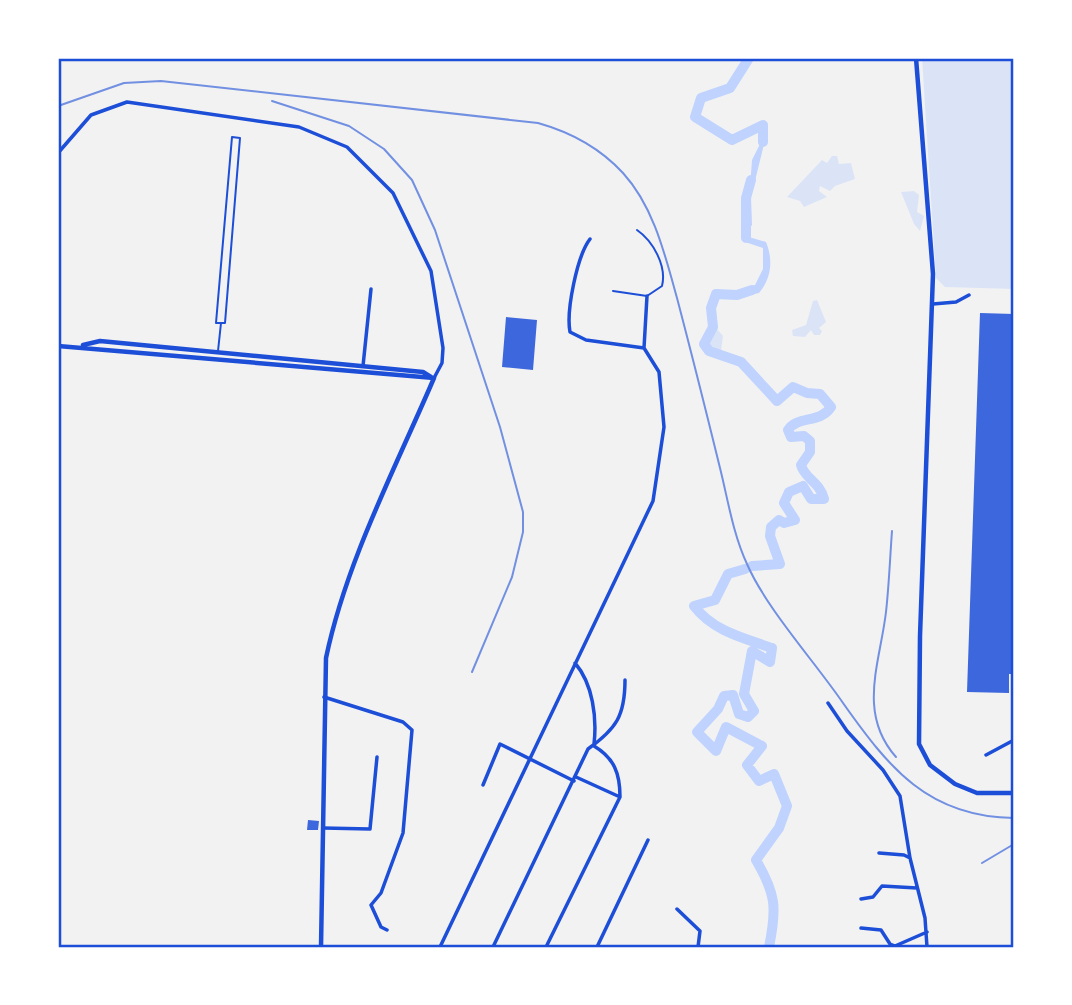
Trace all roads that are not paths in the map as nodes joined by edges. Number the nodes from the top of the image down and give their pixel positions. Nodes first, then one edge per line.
1 (916, 58) edge
2 (58, 153) edge
3 (637, 230) dead end
4 (590, 239) dead end
5 (371, 289) dead end
6 (612, 291) dead end
7 (969, 295) dead end
8 (647, 296) junction
9 (933, 304) junction
10 (221, 323) junction
11 (58, 346) edge
12 (75, 347) junction
13 (644, 348) junction
14 (218, 352) junction
15 (363, 366) junction
16 (434, 378) junction
17 (575, 663) junction
18 (625, 680) dead end
19 (324, 697) junction
20 (828, 703) dead end
21 (1014, 740) edge
22 (594, 746) junction
23 (986, 755) dead end
24 (377, 757) dead end
25 (531, 759) junction
26 (575, 779) junction
27 (483, 785) dead end
28 (1014, 793) edge
29 (620, 797) junction
30 (323, 828) junction
31 (648, 840) dead end
32 (879, 853) dead end
33 (910, 858) junction
34 (918, 888) junction
35 (861, 899) dead end
36 (677, 909) dead end
37 (861, 928) dead end
38 (387, 930) dead end
39 (927, 932) junction
40 (321, 947) edge
41 (440, 947) edge
42 (493, 947) edge
43 (546, 947) edge
44 (597, 947) edge
45 (698, 947) edge
46 (927, 947) edge

1 - 9 street
2 - 16 street
3 - 8 lane
4 - 13 street
5 - 15 street
6 - 8 lane
7 - 9 street
8 - 13 street
9 - 28 street
10 - 10 lane
10 - 14 lane
11 - 12 street
12 - 14 street
12 - 16 street
13 - 17 street
14 - 15 street
15 - 16 street
16 - 19 street
17 - 22 street
17 - 25 street
18 - 22 street
19 - 30 street
19 - 38 street
20 - 33 street
21 - 23 street
22 - 26 street
22 - 29 street
24 - 30 street
25 - 26 street
25 - 27 street
25 - 41 street
26 - 29 street
26 - 42 street
29 - 43 street
30 - 40 street
31 - 44 street
32 - 33 street
33 - 34 street
34 - 35 street
34 - 39 street
36 - 45 street
37 - 39 street
39 - 46 street

